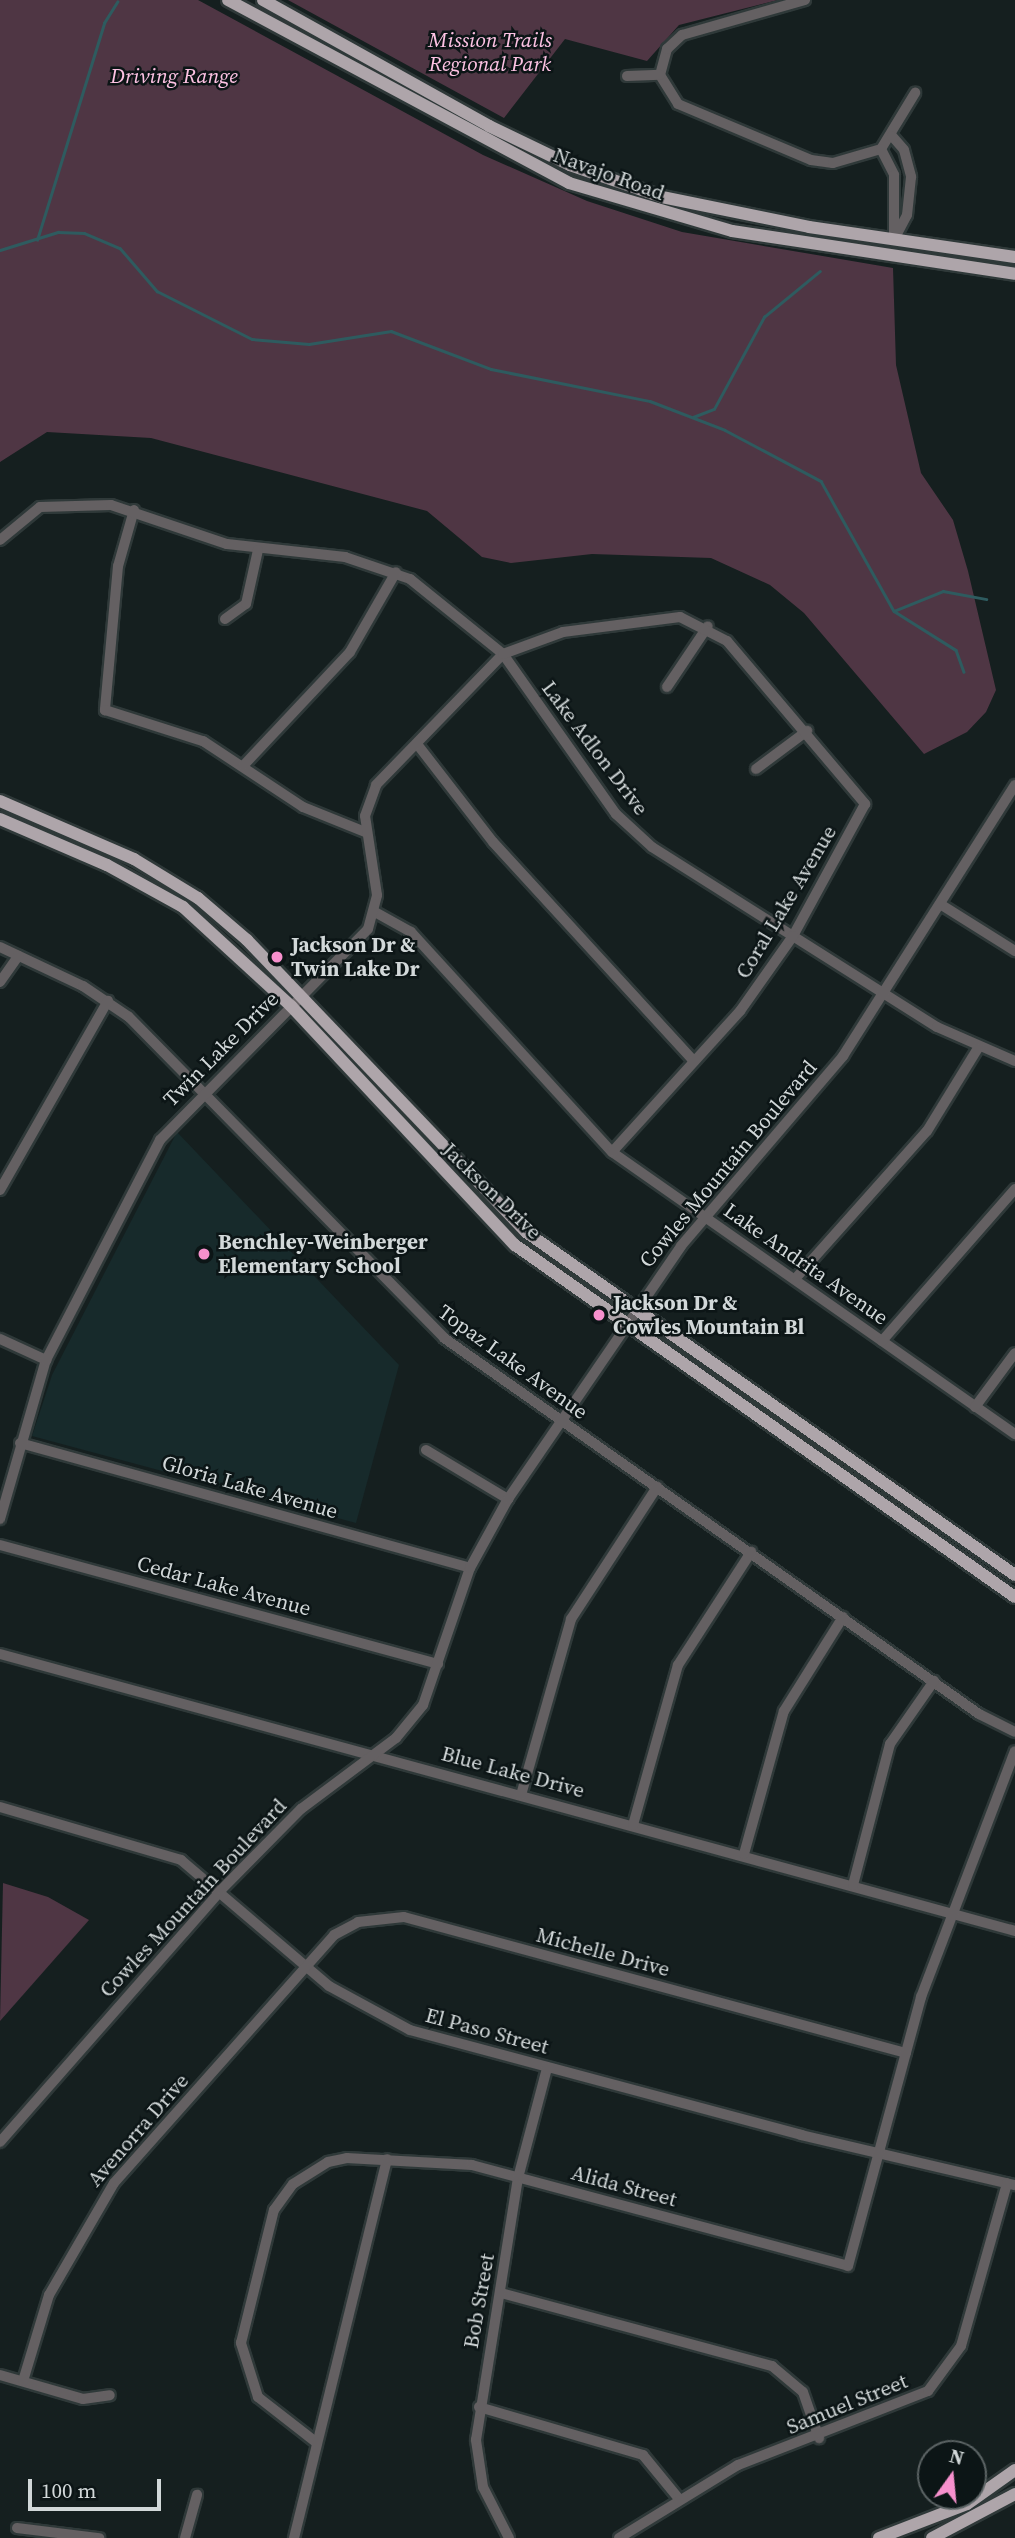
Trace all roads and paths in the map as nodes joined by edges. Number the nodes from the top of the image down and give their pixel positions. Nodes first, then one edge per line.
1 (228, 0) edge
2 (263, 0) edge
3 (806, 0) edge
4 (660, 75) junction
5 (627, 76) dead end
6 (915, 93) dead end
7 (892, 136) junction
8 (881, 149) junction
9 (894, 184) junction
10 (911, 185) junction
11 (732, 231) junction
12 (894, 239) junction
13 (1015, 257) edge
14 (1015, 274) edge
15 (134, 510) junction
16 (0, 540) edge
17 (258, 550) junction
18 (396, 572) junction
19 (225, 619) dead end
20 (708, 626) junction
21 (503, 654) junction
22 (667, 687) dead end
23 (807, 731) junction
24 (417, 744) junction
25 (243, 766) junction
26 (756, 769) dead end
27 (1015, 785) edge
28 (0, 801) edge
29 (1011, 801) edge
30 (0, 819) edge
31 (365, 832) junction
32 (940, 904) junction
33 (375, 912) junction
34 (793, 936) junction
35 (0, 947) edge
36 (1015, 951) edge
37 (18, 956) junction
38 (0, 982) edge
39 (884, 995) junction
40 (108, 1001) junction
41 (296, 1002) junction
42 (978, 1048) junction
43 (693, 1060) junction
44 (1015, 1061) edge
45 (200, 1094) junction
46 (612, 1152) junction
47 (1015, 1189) edge
48 (0, 1190) edge
49 (706, 1217) junction
50 (795, 1279) junction
51 (635, 1311) junction
52 (626, 1324) junction
53 (0, 1339) edge
54 (882, 1341) junction
55 (1015, 1353) edge
56 (46, 1360) junction
57 (975, 1407) junction
58 (562, 1422) junction
59 (1015, 1434) edge
60 (20, 1443) junction
61 (426, 1450) dead end
62 (657, 1488) junction
63 (508, 1499) junction
64 (0, 1519) edge
65 (0, 1545) edge
66 (751, 1552) junction
67 (470, 1568) junction
68 (1015, 1575) edge
69 (1015, 1597) edge
70 (843, 1617) junction
71 (0, 1654) edge
72 (438, 1664) junction
73 (934, 1681) junction
74 (1015, 1732) edge
75 (1015, 1751) edge
76 (377, 1755) junction
77 (521, 1795) junction
78 (0, 1807) edge
79 (633, 1825) junction
80 (744, 1854) junction
81 (853, 1885) junction
82 (221, 1890) junction
83 (951, 1912) junction
84 (1015, 1931) edge
85 (306, 1966) junction
86 (906, 2053) junction
87 (547, 2068) junction
88 (0, 2142) edge
89 (880, 2151) junction
90 (387, 2159) junction
91 (518, 2178) junction
92 (1011, 2184) edge
93 (501, 2293) junction
94 (0, 2375) edge
95 (23, 2381) junction
96 (110, 2395) dead end
97 (479, 2407) junction
98 (819, 2438) junction
99 (317, 2443) junction
100 (1015, 2470) edge
101 (1015, 2494) edge
102 (197, 2495) dead end
103 (680, 2500) junction
104 (17, 2528) dead end
105 (99, 2538) edge
106 (185, 2538) edge
107 (294, 2538) edge
108 (509, 2538) edge
109 (619, 2538) edge
110 (879, 2538) edge
111 (932, 2538) edge

1 - 11 main road, Navajo Road
2 - 12 main road, Navajo Road
3 - 4 street
4 - 5 street
4 - 8 street
6 - 7 street
7 - 8 street
7 - 10 street
8 - 9 street
9 - 10 street
9 - 12 street
10 - 12 street
11 - 12 main road
11 - 14 main road, Navajo Road
12 - 13 main road, Navajo Road
15 - 16 street, Lake Adlon Drive
15 - 17 street, Lake Adlon Drive
15 - 25 street
17 - 18 street, Lake Adlon Drive
17 - 19 street
18 - 21 street, Lake Adlon Drive
18 - 25 street
20 - 21 street
20 - 22 street
20 - 23 street
21 - 24 street, Twin Lake Drive
21 - 34 street, Lake Adlon Drive
23 - 26 street
23 - 34 street, Coral Lake Avenue
24 - 31 street, Twin Lake Drive
24 - 43 street
25 - 31 street
27 - 29 street, Cowles Mountain Boulevard
28 - 41 main road, Jackson Drive
29 - 32 street, Cowles Mountain Boulevard
30 - 41 main road, Jackson Drive
31 - 33 street, Twin Lake Drive
32 - 36 street
32 - 39 street, Cowles Mountain Boulevard
33 - 41 street, Twin Lake Drive
33 - 46 street, Lake Andrita Avenue
34 - 39 street, Lake Adlon Drive
34 - 43 street, Coral Lake Avenue
35 - 37 street, Topaz Lake Avenue
37 - 38 street
37 - 40 street, Topaz Lake Avenue
39 - 42 street, Lake Adlon Drive
39 - 49 street, Cowles Mountain Boulevard
40 - 45 street, Topaz Lake Avenue
40 - 48 street
41 - 45 street, Twin Lake Drive
41 - 51 main road, Jackson Drive
41 - 52 main road, Jackson Drive
42 - 44 street, Lake Adlon Drive
42 - 50 street
43 - 46 street, Coral Lake Avenue
45 - 56 street, Twin Lake Drive
45 - 58 street, Topaz Lake Avenue
46 - 49 street, Lake Andrita Avenue
47 - 54 street
49 - 50 street, Lake Andrita Avenue
49 - 51 street, Cowles Mountain Boulevard
50 - 54 street, Lake Andrita Avenue
51 - 52 street, Cowles Mountain Boulevard
51 - 68 main road, Jackson Drive
52 - 58 street, Cowles Mountain Boulevard
52 - 69 main road, Jackson Drive
53 - 56 street
54 - 57 street, Lake Andrita Avenue
55 - 57 street
56 - 60 street, Twin Lake Drive
57 - 59 street, Lake Andrita Avenue
58 - 62 street, Topaz Lake Avenue
58 - 63 street, Cowles Mountain Boulevard
60 - 64 street, Twin Lake Drive
60 - 67 street, Gloria Lake Avenue
61 - 63 street
62 - 66 street, Topaz Lake Avenue
62 - 77 street
63 - 67 street, Cowles Mountain Boulevard
65 - 72 street, Cedar Lake Avenue
66 - 70 street, Topaz Lake Avenue
66 - 79 street
67 - 72 street, Cowles Mountain Boulevard
70 - 73 street, Topaz Lake Avenue
70 - 80 street
71 - 76 street, Blue Lake Drive
72 - 76 street, Cowles Mountain Boulevard
73 - 74 street, Topaz Lake Avenue
73 - 81 street
75 - 83 street
76 - 77 street, Blue Lake Drive
76 - 82 street, Cowles Mountain Boulevard
77 - 79 street, Blue Lake Drive
78 - 82 street, El Paso Street
79 - 80 street, Blue Lake Drive
80 - 81 street, Blue Lake Drive
81 - 83 street, Blue Lake Drive
82 - 85 street, El Paso Street
82 - 88 street, Cowles Mountain Boulevard
83 - 84 street, Blue Lake Drive
83 - 86 street
85 - 86 street, Michelle Drive
85 - 87 street, El Paso Street
85 - 95 street, Avenorra Drive
86 - 89 street
87 - 89 street, El Paso Street
87 - 91 street, Bob Street
89 - 91 street, Alida Street
89 - 92 street, El Paso Street
90 - 91 street, Alida Street
90 - 99 street
90 - 99 street, Alida Street
91 - 93 street, Bob Street
92 - 98 street, Samuel Street
93 - 97 street, Bob Street
93 - 98 street
94 - 95 street
95 - 96 street
97 - 103 street
97 - 108 street, Bob Street
98 - 103 street, Samuel Street
99 - 107 street
100 - 110 main road
101 - 111 main road
102 - 106 street
103 - 109 street, Samuel Street
104 - 105 street

